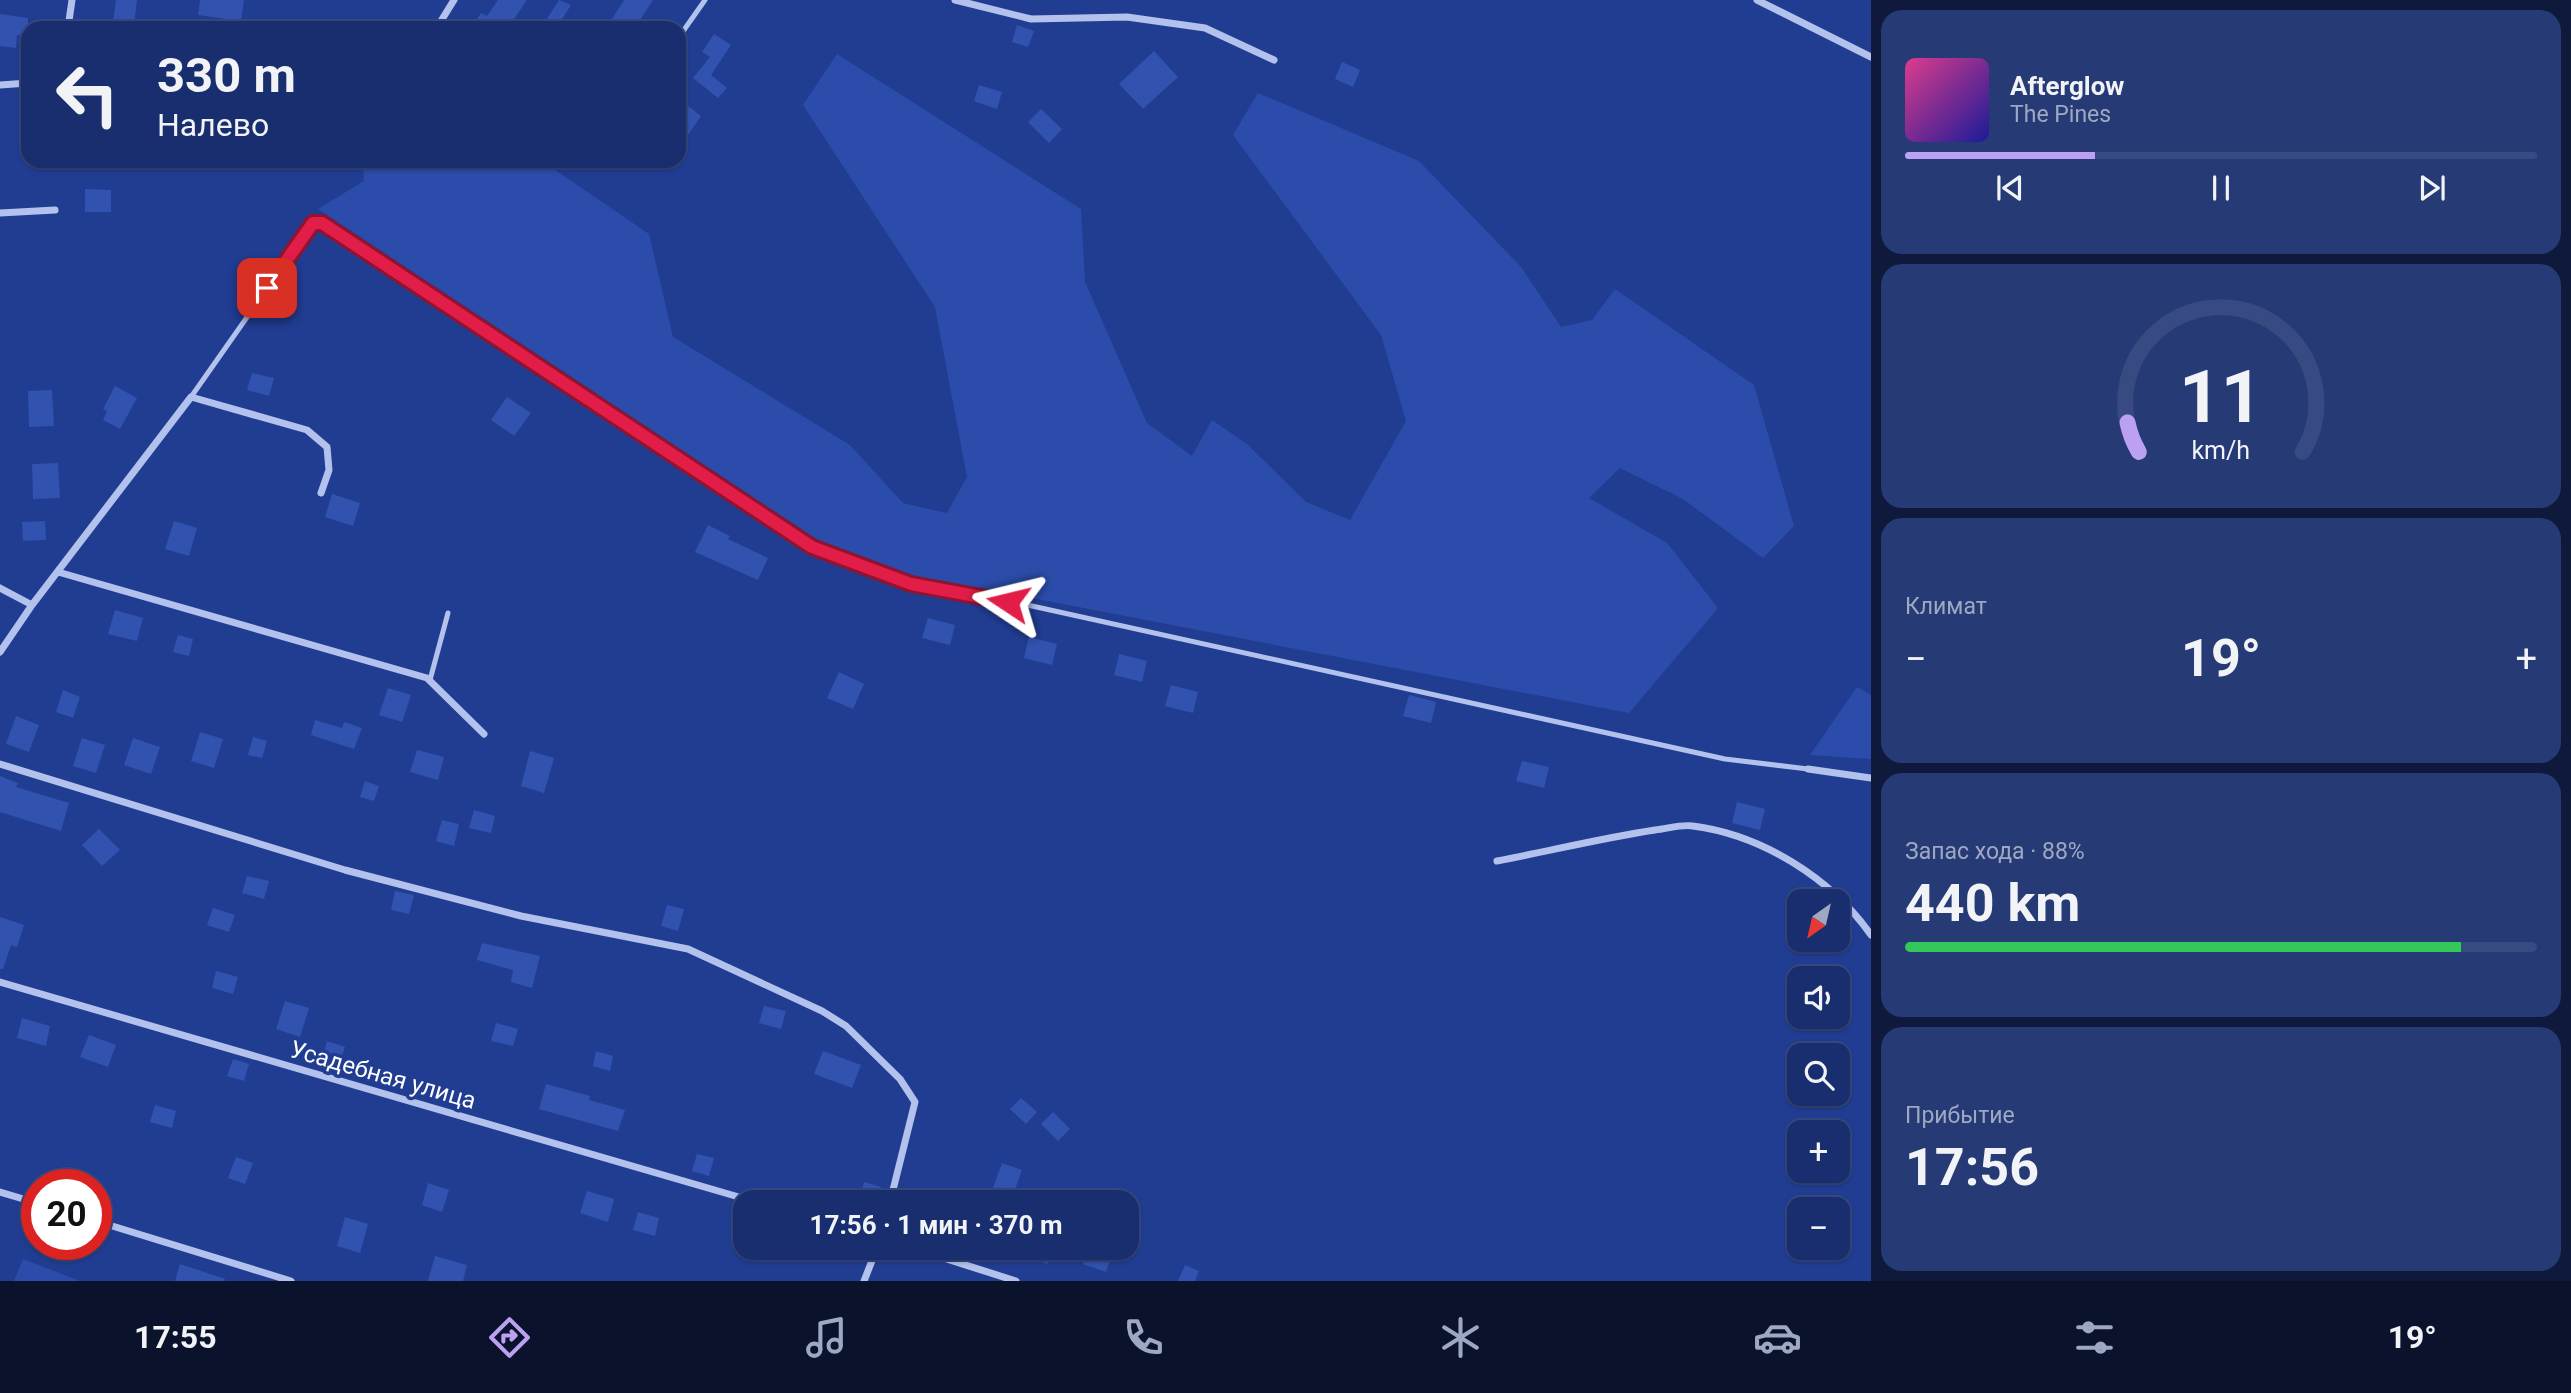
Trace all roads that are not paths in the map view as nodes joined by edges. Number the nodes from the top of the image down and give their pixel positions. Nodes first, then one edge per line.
1 (72, 0) edge
2 (454, 0) edge
3 (705, 0) edge
4 (955, 0) edge
5 (1757, 0) edge
6 (69, 21) edge
7 (441, 21) dead end
8 (686, 27) edge
9 (1871, 57) edge
10 (1274, 60) dead end
11 (21, 84) edge
12 (0, 85) edge
13 (55, 210) dead end
14 (0, 213) edge
15 (191, 397) junction
16 (321, 493) dead end
17 (58, 572) junction
18 (0, 587) edge
19 (32, 605) junction
20 (448, 613) dead end
21 (0, 652) edge
22 (430, 680) junction
23 (484, 734) dead end
24 (0, 764) edge
25 (1808, 769) joint
26 (1871, 778) edge
27 (1497, 861) dead end
28 (1871, 935) edge
29 (0, 982) edge
30 (893, 1190) edge
31 (0, 1192) edge
32 (733, 1196) edge
33 (21, 1198) edge
34 (112, 1226) edge
35 (872, 1260) edge
36 (950, 1260) edge
37 (291, 1281) edge
38 (864, 1281) edge
39 (1016, 1281) edge

1 - 6 street
2 - 7 street
3 - 8 lane
4 - 10 street
5 - 9 street
11 - 12 street
13 - 14 street
15 - 16 street
15 - 17 street
15 - 25 lane
17 - 19 street
17 - 22 street
18 - 19 street
19 - 21 street
20 - 22 lane
22 - 23 street
24 - 30 street
25 - 26 street
27 - 28 street
29 - 32 street, Усадебная улица
31 - 33 street
34 - 37 street
35 - 38 street
36 - 39 street

